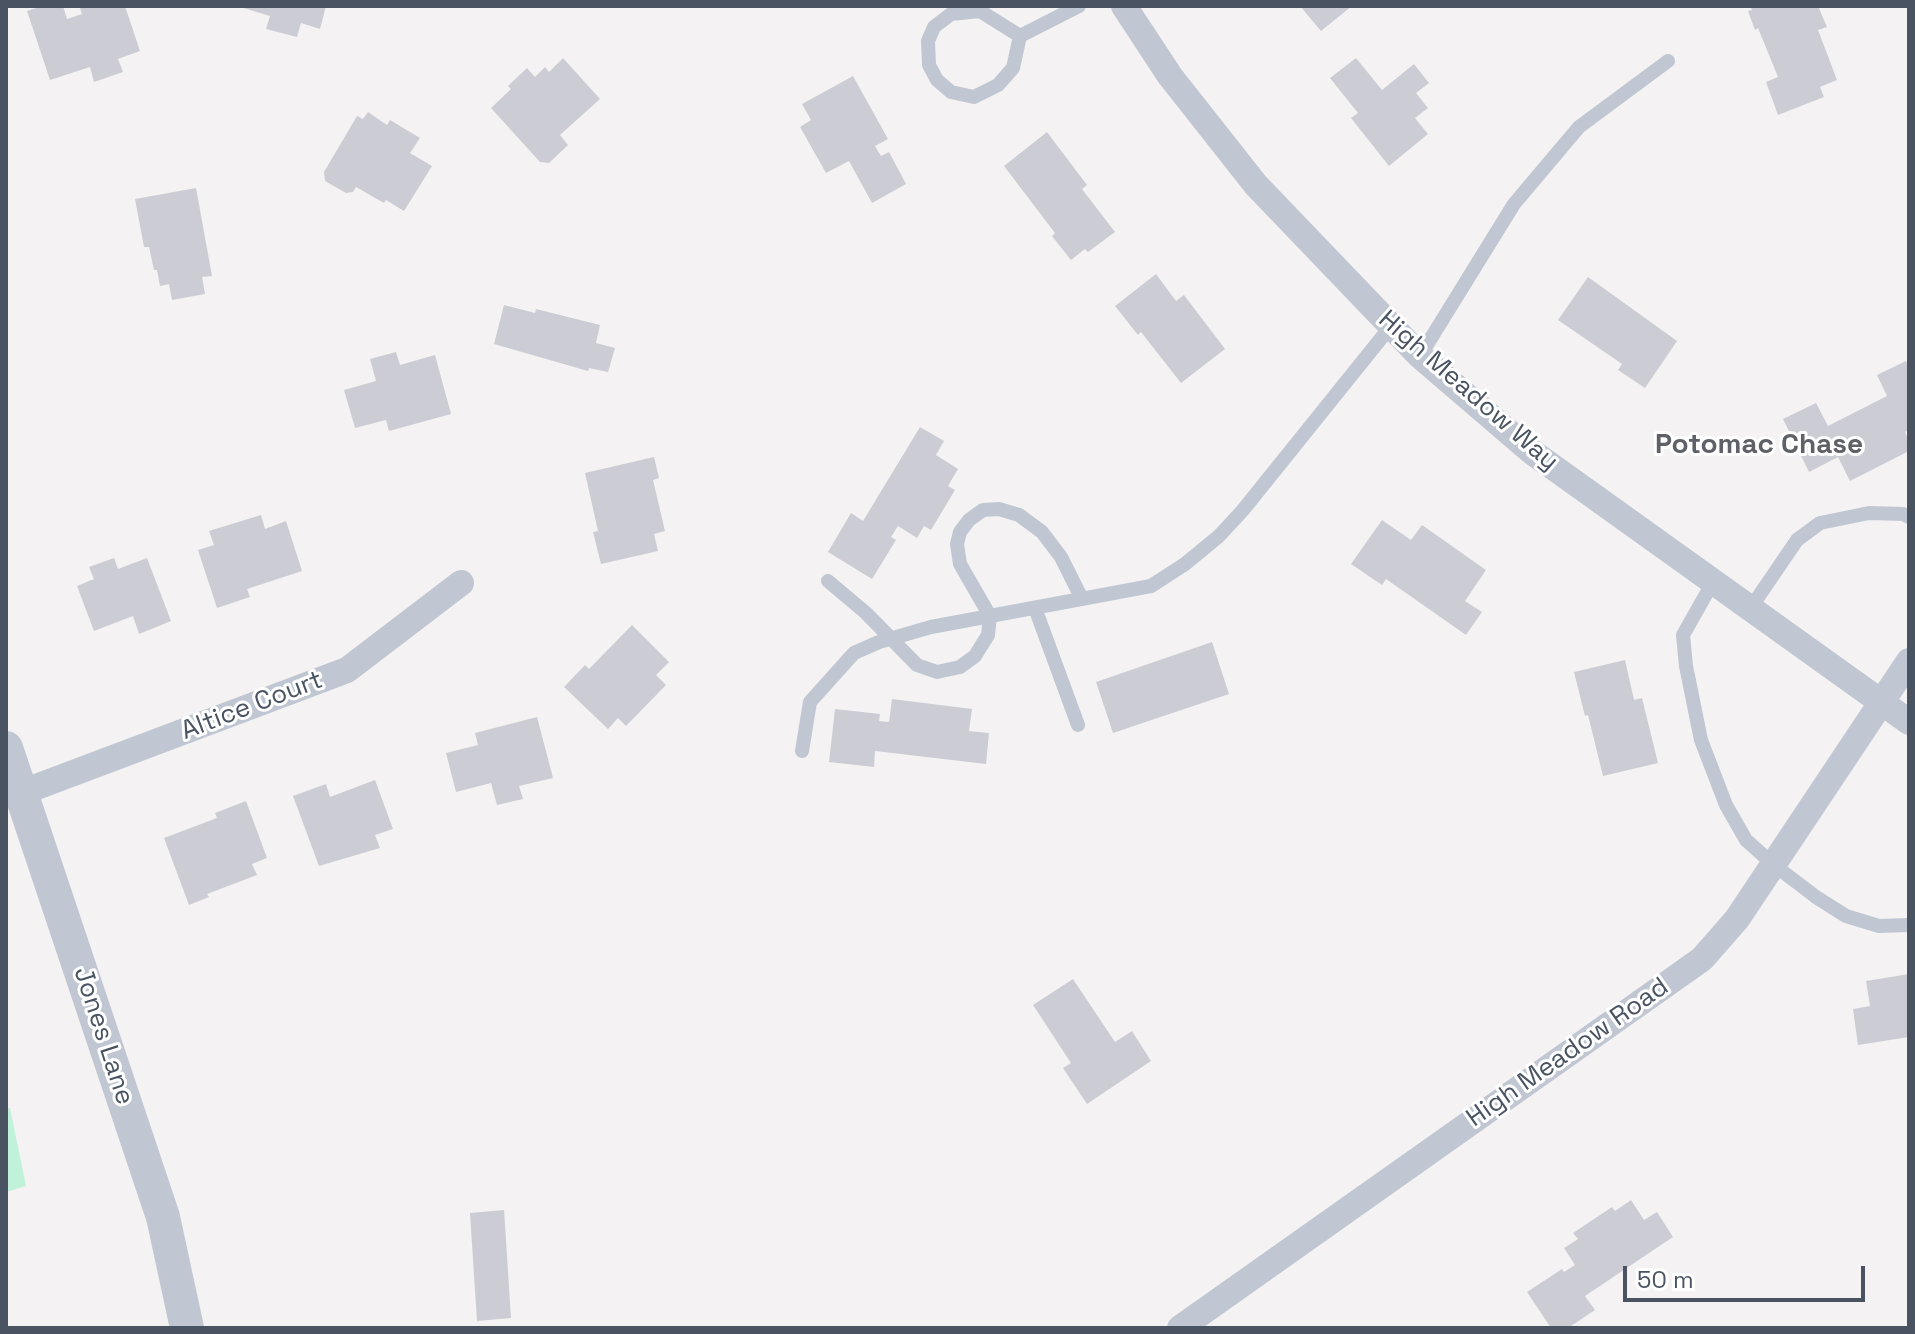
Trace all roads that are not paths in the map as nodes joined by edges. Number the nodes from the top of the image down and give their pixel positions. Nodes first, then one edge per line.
1 (1079, 6) edge
2 (1124, 6) edge
3 (1020, 36) junction
4 (1668, 61) dead end
5 (1391, 326) junction
6 (1420, 356) junction
7 (1909, 517) edge
8 (828, 581) dead end
9 (1713, 582) junction
10 (461, 583) dead end
11 (1082, 599) junction
12 (1035, 608) junction
13 (1750, 609) junction
14 (990, 616) junction
15 (891, 638) junction
16 (1909, 661) edge
17 (1881, 703) junction
18 (1909, 722) edge
19 (1078, 725) dead end
20 (6, 748) edge
21 (802, 751) dead end
22 (23, 792) junction
23 (1774, 865) junction
24 (1909, 925) edge
25 (187, 1328) edge
26 (1180, 1328) edge

1 - 3 lane
2 - 5 street, High Meadow Way
3 - 3 lane
4 - 6 lane
5 - 6 street, High Meadow Way
5 - 11 lane
6 - 9 street, High Meadow Way
7 - 13 lane
8 - 15 lane
9 - 13 street, High Meadow Way
9 - 23 lane
10 - 22 street, Altice Court
11 - 12 lane
11 - 14 lane
12 - 14 lane
12 - 19 lane
13 - 17 street, High Meadow Way
14 - 15 lane
14 - 15 lane
15 - 21 lane
16 - 17 street, High Meadow Road
17 - 18 street
17 - 23 street, High Meadow Road
20 - 22 street, Jones Lane
22 - 25 street, Jones Lane
23 - 24 lane
23 - 26 street, High Meadow Road

